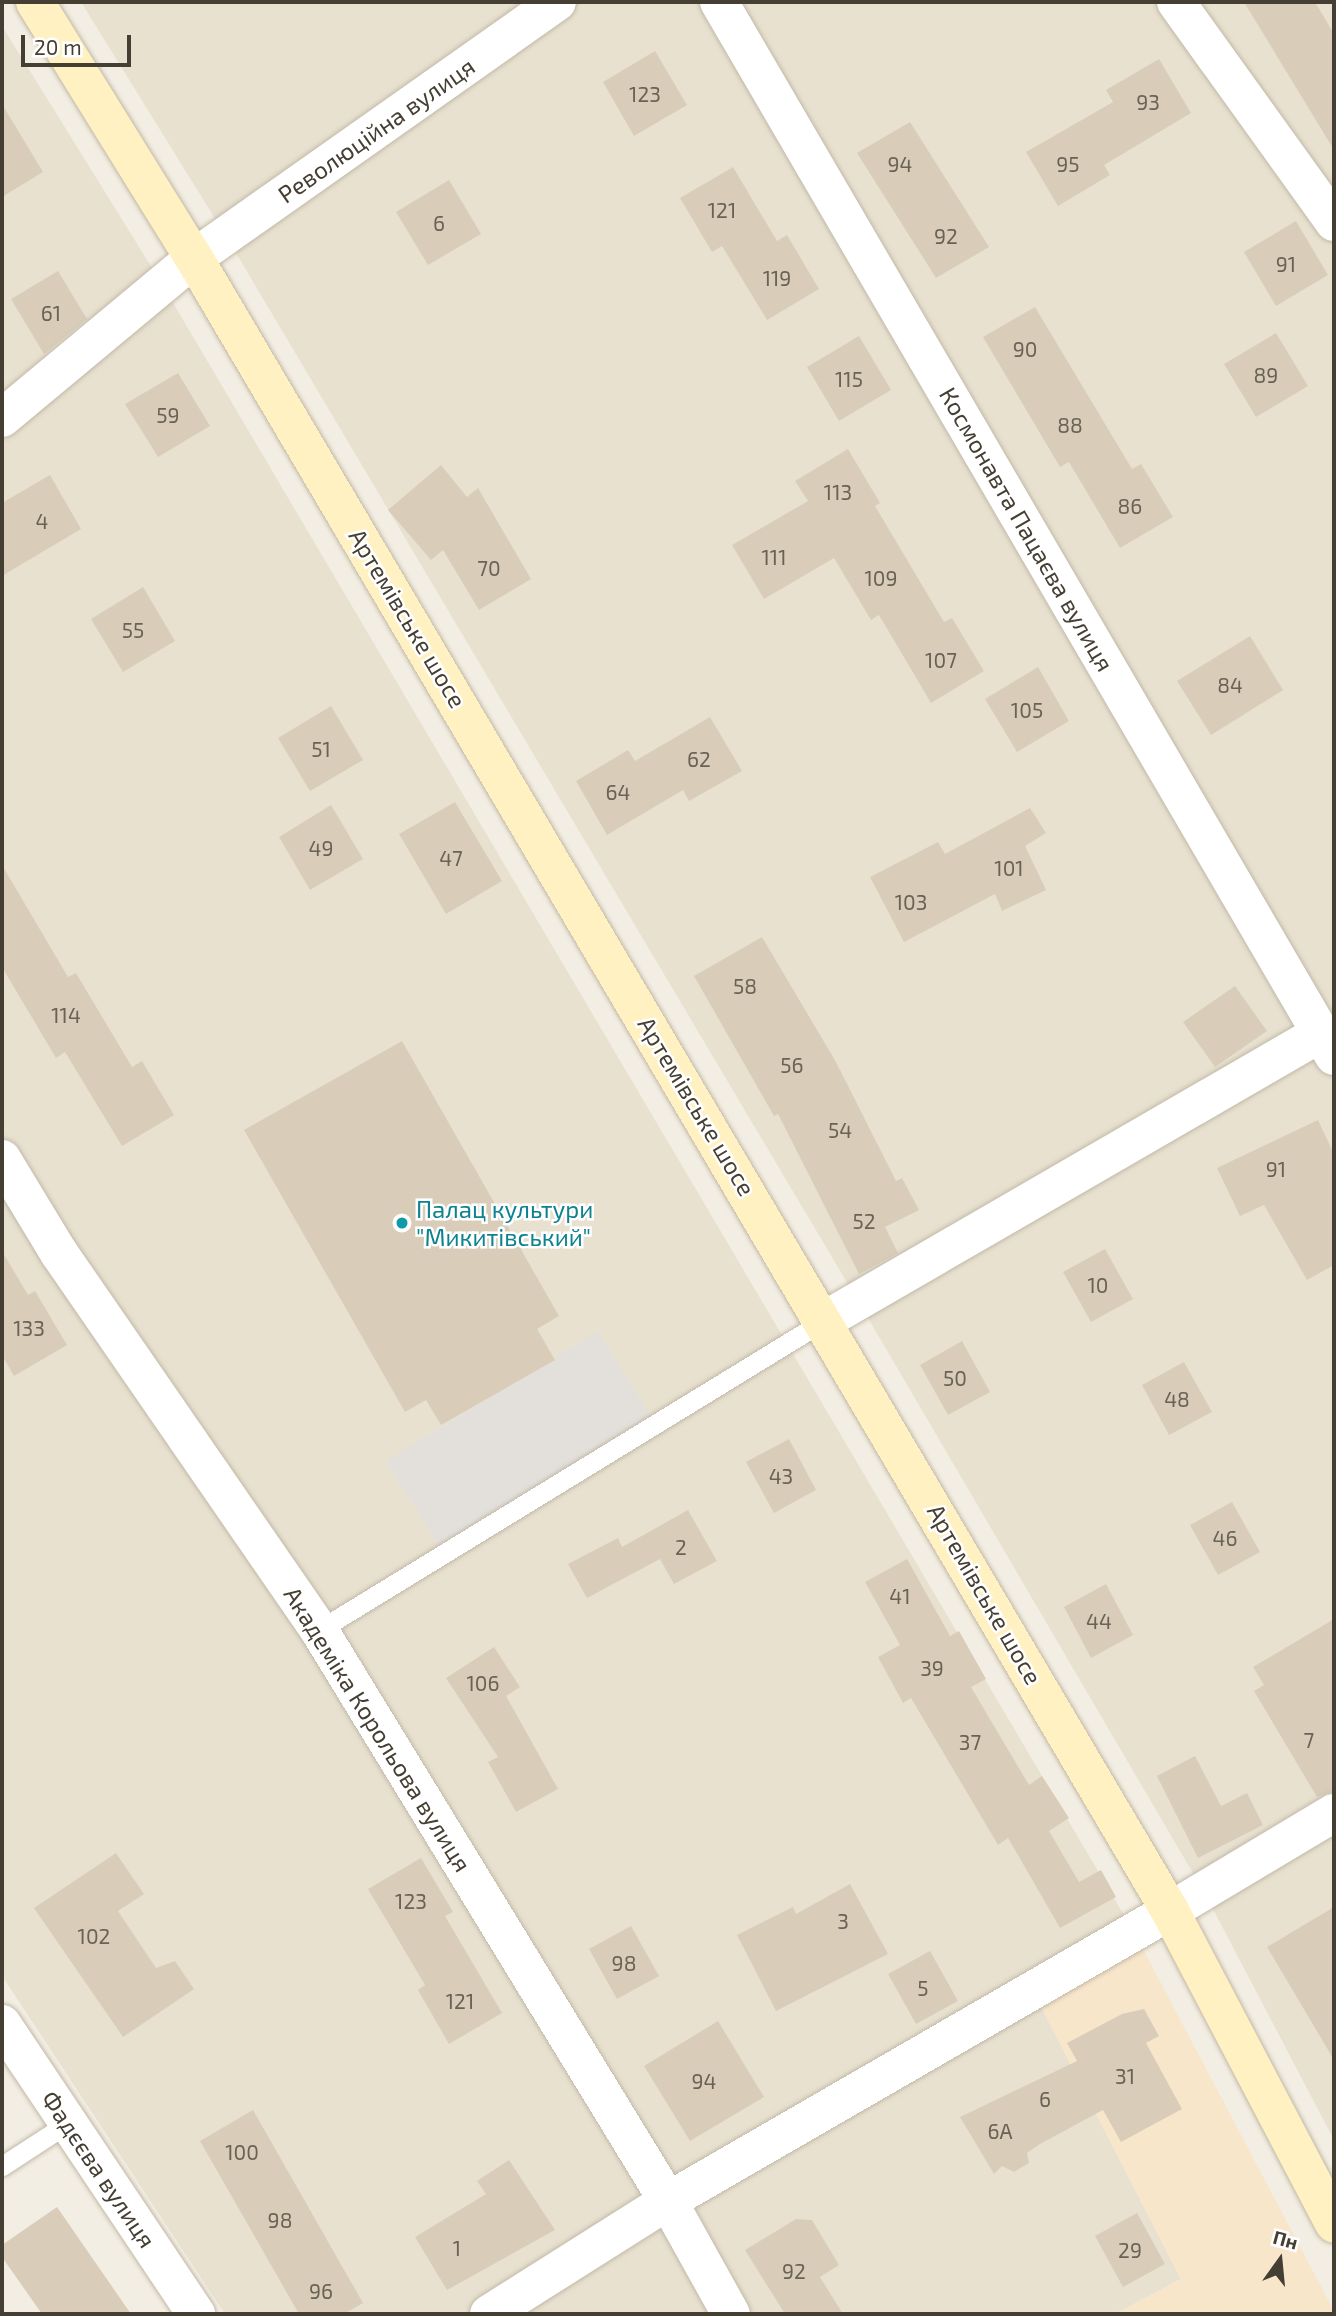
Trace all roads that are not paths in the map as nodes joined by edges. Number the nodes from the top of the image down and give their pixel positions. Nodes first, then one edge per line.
1 (36, 2) edge
2 (558, 2) edge
3 (719, 2) edge
4 (1176, 2) edge
5 (1334, 222) edge
6 (194, 258) junction
7 (2, 418) edge
8 (1327, 1045) edge
9 (2, 1159) edge
10 (825, 1321) junction
11 (319, 1630) junction
12 (1334, 1813) edge
13 (1170, 1911) junction
14 (2, 2024) edge
15 (68, 2123) junction
16 (2, 2166) edge
17 (668, 2201) junction
18 (1334, 2224) edge
19 (197, 2314) edge
20 (489, 2314) edge
21 (731, 2314) edge

1 - 6 main road, Артемівське шосе
2 - 6 street, Революційна вулиця
3 - 8 street, Космонавта Пацаєва вулиця
4 - 5 street
6 - 7 street, Революційна вулиця
6 - 10 main road, Артемівське шосе
8 - 10 street
9 - 11 street, Академіка Корольова вулиця
10 - 11 lane
10 - 13 main road, Артемівське шосе
11 - 17 street, Академіка Корольова вулиця
12 - 13 street
13 - 17 street
13 - 18 main road, Артемівське шосе
14 - 15 street, Фадєєва вулиця
15 - 16 lane
15 - 19 street, Фадєєва вулиця
17 - 20 street
17 - 21 street, Академіка Корольова вулиця

